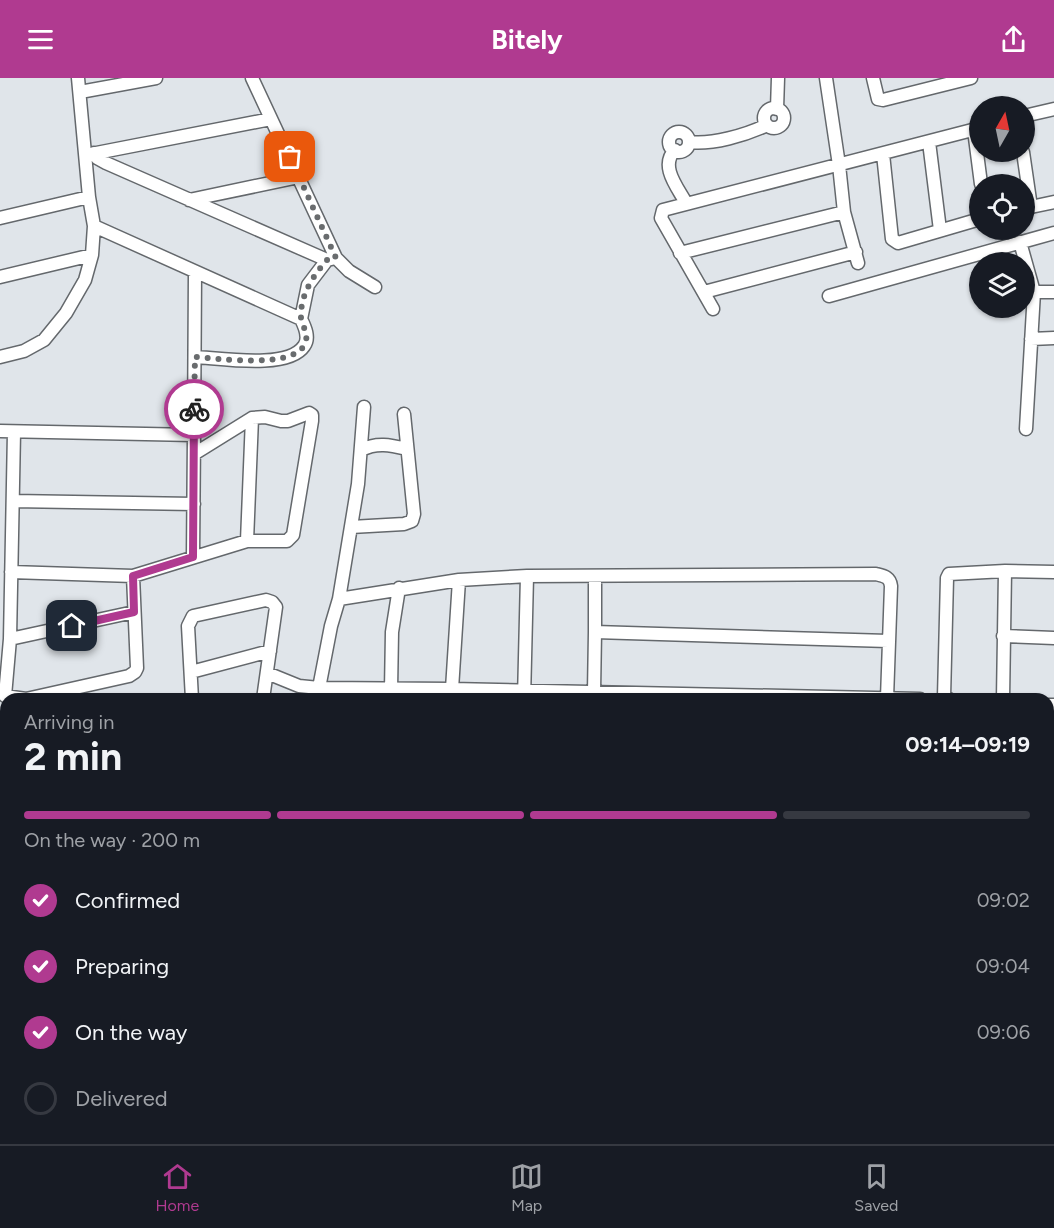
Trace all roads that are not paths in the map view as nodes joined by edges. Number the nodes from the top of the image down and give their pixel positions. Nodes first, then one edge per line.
1 (78, 78) edge
2 (156, 78) edge
3 (252, 78) edge
4 (778, 78) edge
5 (826, 78) edge
6 (873, 78) edge
7 (971, 78) edge
8 (80, 92) junction
9 (1054, 109) edge
10 (1035, 113) edge
11 (271, 119) junction
12 (969, 131) edge
13 (929, 142) junction
14 (90, 154) junction
15 (883, 154) junction
16 (839, 165) junction
17 (299, 177) junction
18 (89, 197) junction
19 (189, 200) junction
20 (1054, 201) edge
21 (686, 203) junction
22 (1035, 206) edge
23 (844, 212) junction
24 (0, 218) edge
25 (969, 222) edge
26 (94, 226) junction
27 (940, 230) junction
28 (1054, 233) edge
29 (1020, 242) junction
30 (680, 252) junction
31 (1023, 252) edge
32 (92, 255) junction
33 (331, 259) junction
34 (195, 272) junction
35 (0, 277) edge
36 (375, 287) dead end
37 (704, 292) junction
38 (1035, 292) edge
39 (1054, 292) edge
40 (829, 296) dead end
41 (713, 309) dead end
42 (1032, 318) edge
43 (301, 319) junction
44 (1054, 338) edge
45 (1031, 339) junction
46 (0, 357) edge
47 (195, 357) junction
48 (364, 407) dead end
49 (404, 414) dead end
50 (252, 418) junction
51 (1026, 429) dead end
52 (0, 431) edge
53 (14, 432) junction
54 (194, 435) junction
55 (407, 449) junction
56 (361, 450) junction
57 (194, 453) junction
58 (13, 501) junction
59 (194, 504) junction
60 (351, 526) junction
61 (247, 541) junction
62 (193, 557) junction
63 (1005, 571) junction
64 (11, 572) junction
65 (1054, 572) edge
66 (133, 576) junction
67 (527, 576) junction
68 (595, 576) junction
69 (459, 580) junction
70 (399, 588) junction
71 (339, 599) junction
72 (134, 612) junction
73 (595, 632) junction
74 (1004, 636) junction
75 (1054, 638) edge
76 (10, 639) junction
77 (888, 641) junction
78 (270, 651) junction
79 (191, 672) junction
80 (267, 673) junction
81 (319, 688) junction
82 (452, 689) junction
83 (391, 690) junction
84 (594, 692) junction
85 (2, 693) edge
86 (51, 693) edge
87 (192, 693) edge
88 (264, 693) edge
89 (501, 693) edge
90 (525, 693) edge
91 (571, 693) edge
92 (643, 693) edge
93 (887, 693) edge
94 (944, 693) edge
95 (1003, 693) edge

1 - 8 street
2 - 8 street
3 - 11 street
4 - 21 street
5 - 16 street
6 - 7 street
8 - 14 street
9 - 10 street
11 - 14 street
11 - 17 street
12 - 13 street
13 - 15 street
13 - 27 street
14 - 18 street
14 - 19 street
15 - 16 street
15 - 27 street
16 - 21 street
16 - 23 street
17 - 19 street
17 - 33 street
18 - 24 street
18 - 26 street
19 - 33 street
20 - 22 street
21 - 30 street
23 - 30 street
23 - 37 street
25 - 27 street
26 - 32 street
26 - 34 street
28 - 29 street
29 - 31 street
29 - 40 street
30 - 37 street
32 - 35 street
32 - 46 street
33 - 36 street
33 - 43 street
34 - 43 street
34 - 47 street
37 - 41 street
38 - 39 street
42 - 45 street
43 - 47 street
44 - 45 street
45 - 51 street
47 - 54 street
48 - 56 street
49 - 55 street
50 - 57 street
50 - 61 street
50 - 61 street
52 - 53 street
53 - 54 street
53 - 58 street
54 - 57 street
55 - 56 street
55 - 60 street
56 - 60 street
57 - 59 street
58 - 59 street
58 - 64 street
59 - 62 street
60 - 71 street
61 - 62 street
62 - 66 street
63 - 65 street
63 - 74 street
63 - 94 street
64 - 66 street
64 - 76 street
66 - 72 street
67 - 68 street
67 - 69 street
67 - 90 street
68 - 73 street
68 - 77 street
69 - 70 street
69 - 82 street
70 - 71 street
70 - 83 street
71 - 81 street
72 - 76 street
72 - 86 street
73 - 77 street
73 - 84 street
74 - 75 street
74 - 95 street
76 - 85 street
77 - 93 street
78 - 79 street
78 - 79 street
78 - 80 street
79 - 87 street
80 - 81 street
80 - 88 street
81 - 83 street
82 - 83 street
82 - 89 street
84 - 91 street
84 - 92 street

